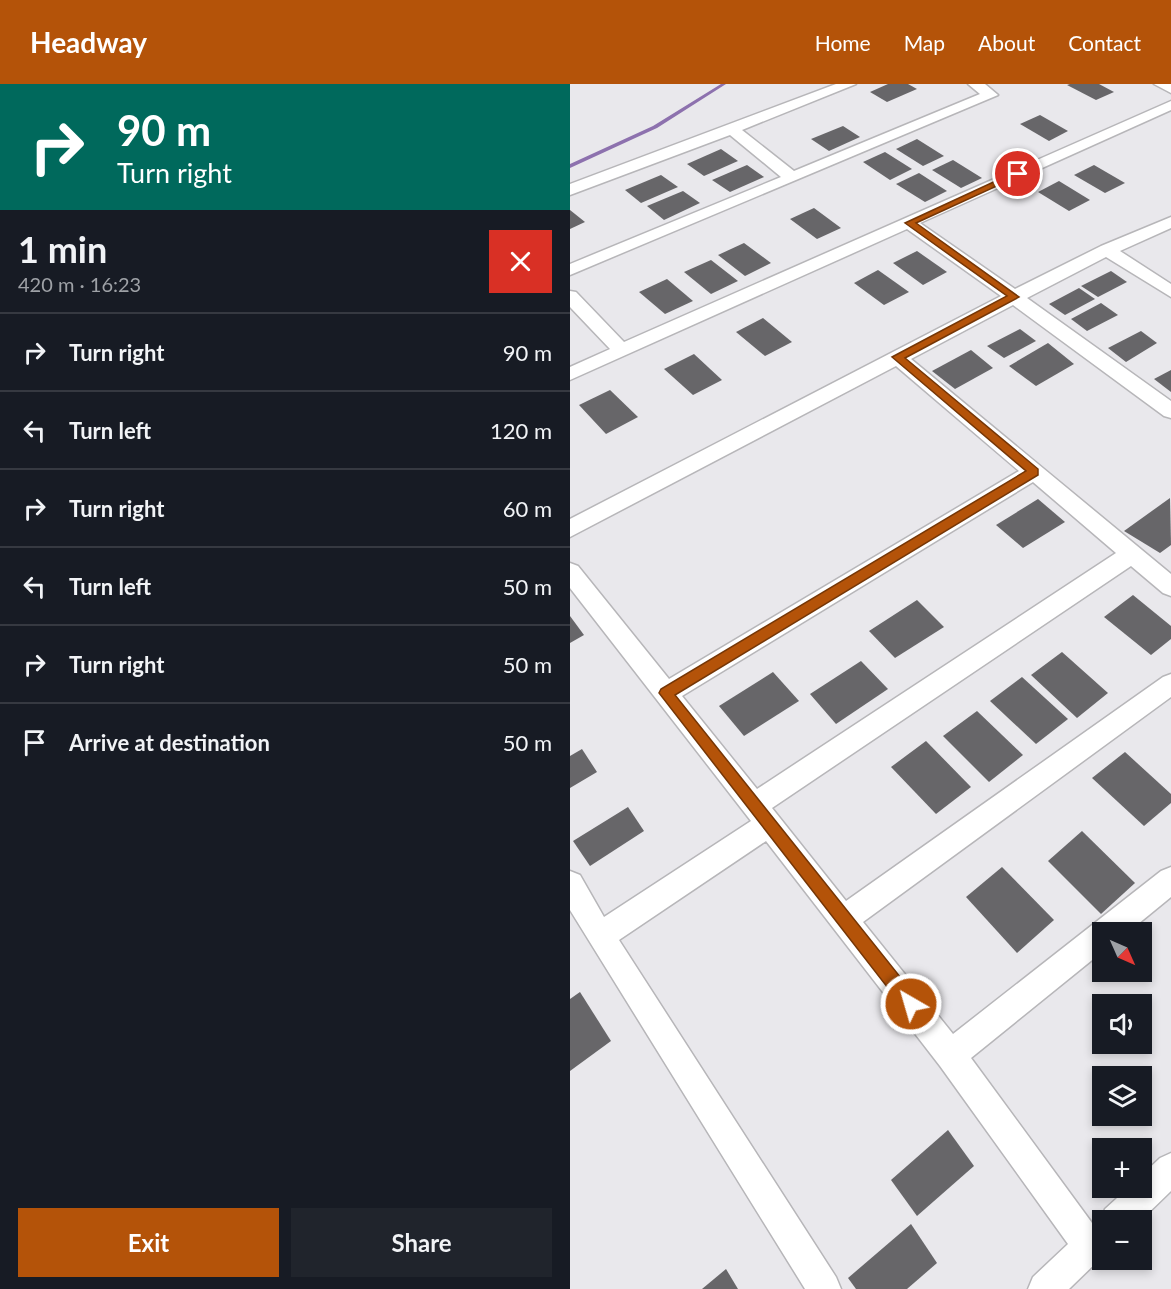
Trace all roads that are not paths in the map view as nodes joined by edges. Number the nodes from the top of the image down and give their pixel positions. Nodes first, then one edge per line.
1 (849, 84) edge
2 (975, 84) edge
3 (1161, 84) edge
4 (1171, 89) edge
5 (1171, 105) edge
6 (731, 128) junction
7 (792, 178) junction
8 (570, 190) edge
9 (1171, 222) edge
10 (909, 223) junction
11 (1107, 250) junction
12 (570, 270) edge
13 (1171, 292) edge
14 (570, 296) edge
15 (1014, 297) junction
16 (622, 351) junction
17 (897, 357) junction
18 (570, 374) edge
19 (1171, 411) edge
20 (1034, 472) junction
21 (570, 529) edge
22 (1132, 554) junction
23 (570, 572) edge
24 (1171, 586) edge
25 (1171, 684) edge
26 (666, 693) junction
27 (761, 814) junction
28 (1171, 880) edge
29 (570, 884) edge
30 (844, 919) junction
31 (1119, 922) edge
32 (600, 936) junction
33 (1092, 943) edge
34 (951, 1055) junction
35 (1171, 1169) edge
36 (1128, 1210) edge
37 (1092, 1236) edge
38 (1092, 1245) edge
39 (824, 1289) edge
40 (1045, 1289) edge

1 - 6 street
2 - 7 street
3 - 4 street
5 - 10 street
6 - 7 street
6 - 8 street
7 - 12 street
9 - 11 street
10 - 15 street
10 - 16 street
11 - 13 street
11 - 15 street
14 - 16 street
15 - 17 street
15 - 19 street
16 - 18 street
17 - 20 street
17 - 21 street
20 - 22 street
20 - 26 street
22 - 24 street
22 - 27 street
23 - 26 street
25 - 30 street
26 - 27 street
27 - 30 street
27 - 32 street
28 - 31 street
29 - 32 street
30 - 34 street
32 - 39 street
33 - 34 street
34 - 37 street
35 - 36 street
38 - 40 street

